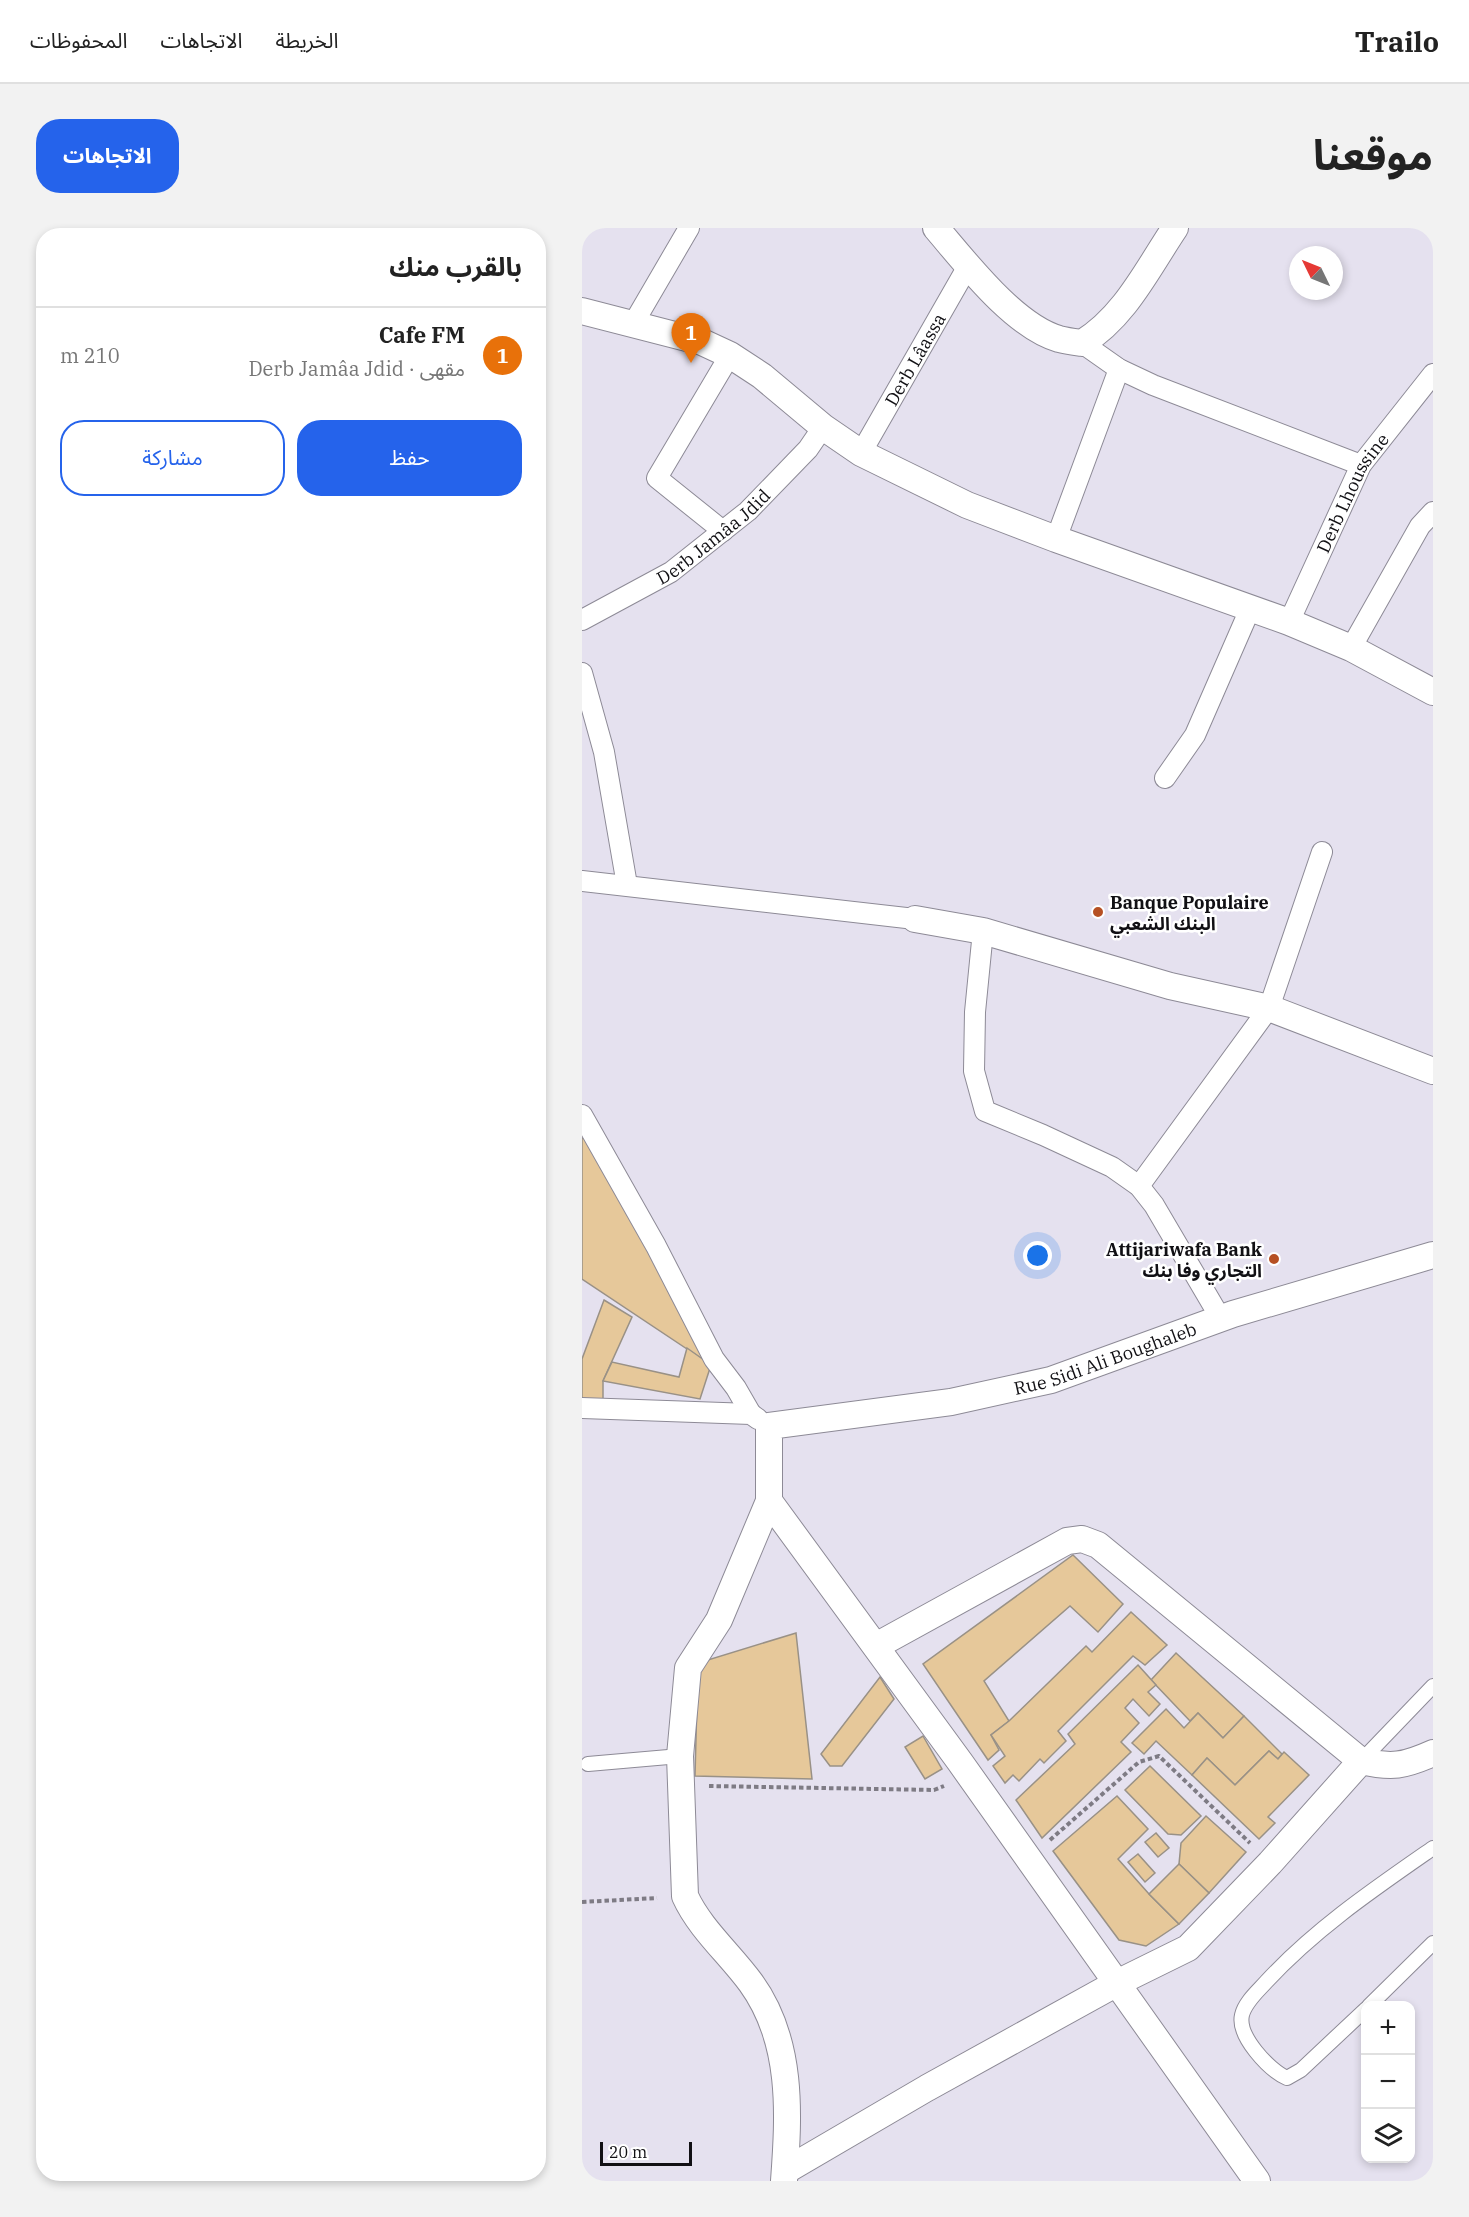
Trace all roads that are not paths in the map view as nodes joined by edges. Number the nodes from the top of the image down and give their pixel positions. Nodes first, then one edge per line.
1 (689, 228) edge
2 (936, 228) edge
3 (1175, 228) edge
4 (968, 266) junction
5 (582, 310) edge
6 (633, 324) junction
7 (1082, 343) junction
8 (729, 355) junction
9 (1119, 369) junction
10 (1433, 374) edge
11 (823, 427) junction
12 (861, 453) junction
13 (1361, 465) junction
14 (1433, 512) edge
15 (723, 531) junction
16 (1056, 539) junction
17 (1250, 609) junction
18 (582, 620) edge
19 (1289, 622) junction
20 (1351, 648) junction
21 (582, 673) edge
22 (1433, 692) edge
23 (1165, 778) dead end
24 (1322, 852) dead end
25 (582, 881) edge
26 (627, 885) junction
27 (915, 919) joint
28 (983, 931) junction
29 (1269, 1008) junction
30 (1433, 1071) edge
31 (582, 1116) edge
32 (1139, 1186) junction
33 (1433, 1255) edge
34 (1221, 1319) junction
35 (582, 1408) edge
36 (760, 1420) junction
37 (769, 1501) junction
38 (876, 1646) junction
39 (1433, 1686) edge
40 (1433, 1753) edge
41 (680, 1756) junction
42 (1361, 1761) junction
43 (588, 1764) dead end
44 (1433, 1848) edge
45 (1433, 1943) edge
46 (1117, 1983) junction
47 (1373, 2001) edge
48 (1361, 2013) edge
49 (785, 2176) edge
50 (1257, 2181) edge

1 - 6 street
2 - 4 street
3 - 7 street
4 - 7 street
4 - 12 street, Derb Lâassa
5 - 6 street
6 - 8 street
7 - 9 street
8 - 11 street
8 - 15 street
9 - 13 street
9 - 16 street
10 - 13 street, Derb Lhoussine
11 - 12 street
11 - 15 street, Derb Jamâa Jdid
12 - 16 street
13 - 19 street, Derb Lhoussine
14 - 20 street
15 - 18 street, Derb Jamâa Jdid
16 - 17 street
17 - 19 street
17 - 23 street
19 - 20 street
20 - 22 street
21 - 26 street
24 - 29 street
25 - 26 street
26 - 27 street
27 - 28 street
28 - 29 street
28 - 32 street
29 - 30 street
29 - 32 street
31 - 36 street
32 - 34 street
33 - 34 street, Rue Sidi Ali Boughaleb
34 - 36 street, Rue Sidi Ali Boughaleb
35 - 36 street
36 - 37 street
37 - 38 street
37 - 41 street
38 - 42 street
38 - 46 street
39 - 42 lane
40 - 42 street
41 - 43 lane
41 - 49 street
42 - 46 street
44 - 48 lane
45 - 47 lane
46 - 49 street
46 - 50 street

